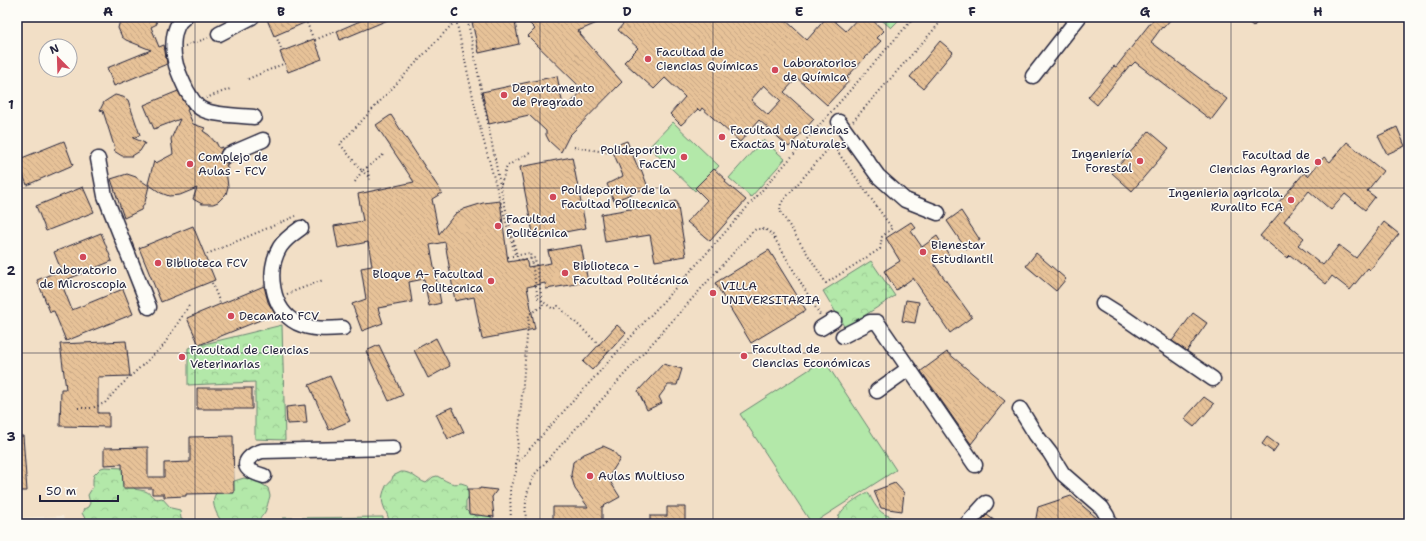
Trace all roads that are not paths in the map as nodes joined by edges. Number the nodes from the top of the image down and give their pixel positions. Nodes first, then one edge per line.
1 (185, 17) edge
2 (252, 17) edge
3 (1079, 17) edge
4 (214, 36) road end
5 (1033, 76) dead end
6 (254, 117) dead end
7 (842, 126) road end
8 (264, 140) dead end
9 (228, 154) dead end
10 (98, 159) dead end
11 (938, 213) dead end
12 (298, 222) road end
13 (1103, 304) dead end
14 (149, 306) dead end
15 (343, 328) dead end
16 (843, 336) dead end
17 (908, 370) junction
18 (1213, 379) dead end
19 (877, 391) dead end
20 (1020, 409) dead end
21 (393, 448) dead end
22 (975, 465) dead end
23 (264, 476) dead end
24 (986, 503) dead end
25 (968, 524) edge
26 (1110, 524) edge

1 - 6 lane
2 - 4 lane
3 - 5 lane
7 - 11 lane
8 - 9 lane
10 - 14 lane
12 - 15 lane
13 - 18 lane
16 - 17 lane
17 - 19 lane
17 - 22 lane
20 - 26 lane
21 - 23 lane
24 - 25 lane

